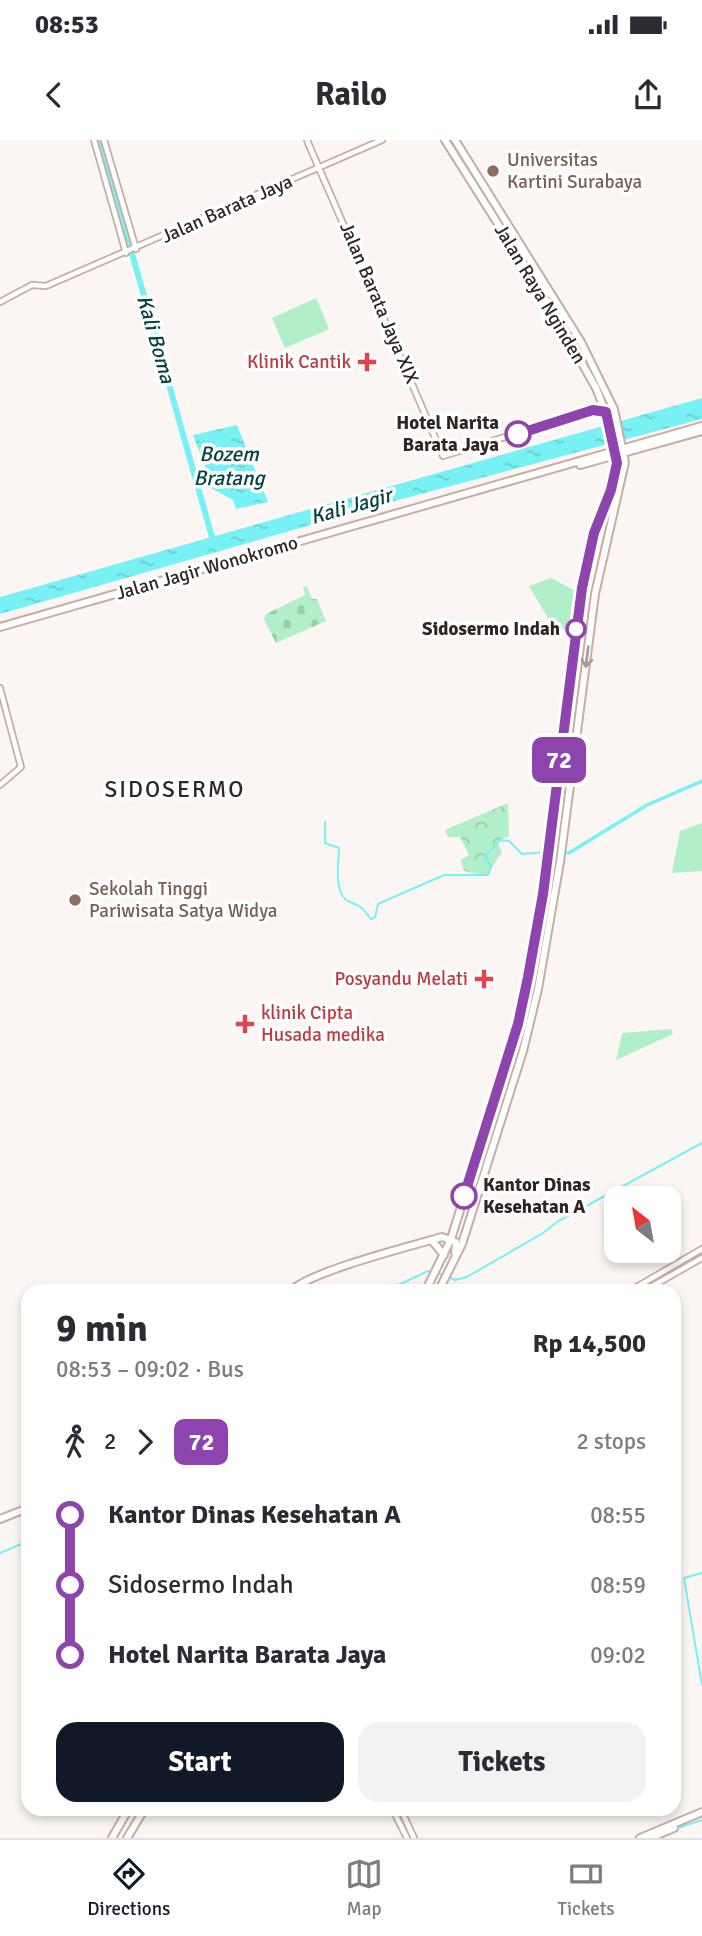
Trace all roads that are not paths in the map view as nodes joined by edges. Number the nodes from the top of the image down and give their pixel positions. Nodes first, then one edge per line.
1 (94, 140) edge
2 (104, 140) edge
3 (382, 140) edge
4 (445, 140) edge
5 (455, 140) edge
6 (307, 141) edge
7 (470, 166) junction
8 (320, 168) junction
9 (463, 170) junction
10 (135, 250) junction
11 (127, 253) junction
12 (536, 276) junction
13 (0, 302) edge
14 (601, 398) junction
15 (593, 410) junction
16 (606, 412) junction
17 (702, 426) edge
18 (702, 432) edge
19 (647, 447) junction
20 (620, 449) junction
21 (603, 460) junction
22 (575, 464) junction
23 (624, 465) junction
24 (615, 473) junction
25 (599, 540) junction
26 (0, 627) edge
27 (0, 688) edge
28 (571, 723) junction
29 (0, 786) edge
30 (511, 1048) junction
31 (523, 1051) junction
32 (472, 1213) junction
33 (451, 1239) junction
34 (434, 1243) junction
35 (416, 1246) junction
36 (702, 1249) edge
37 (695, 1253) junction
38 (444, 1255) junction
39 (700, 1259) edge
40 (442, 1275) junction
41 (302, 1284) edge
42 (433, 1284) edge
43 (440, 1284) edge
44 (642, 1284) edge
45 (656, 1284) edge
46 (21, 1511) edge
47 (0, 1519) edge
48 (702, 1814) edge
49 (124, 1816) edge
50 (140, 1816) edge
51 (396, 1816) edge
52 (404, 1816) edge
53 (111, 1838) edge
54 (127, 1838) edge
55 (407, 1838) edge
56 (414, 1838) edge
57 (640, 1838) edge
58 (650, 1838) edge

1 - 11 street
2 - 10 street
3 - 8 street, Jalan Barata Jaya
4 - 9 main road, Jalan Raya Nginden
5 - 7 main road, Jalan Raya Nginden
6 - 8 street, Jalan Barata Jaya XIX
7 - 9 main road
7 - 12 main road, Jalan Raya Nginden
8 - 10 street, Jalan Barata Jaya
8 - 15 street, Jalan Barata Jaya XIX
9 - 12 main road, Jalan Raya Nginden
10 - 11 street, Jalan Barata Jaya
11 - 13 street, Jalan Barata Jaya
12 - 14 main road, Jalan Raya Nginden
12 - 20 main road, Jalan Raya Nginden
14 - 15 street
14 - 16 main road, Jalan Raya Nginden
15 - 16 street
16 - 20 main road, Jalan Raya Nginden
17 - 20 main road
18 - 19 main road
19 - 20 main road
19 - 23 main road
20 - 21 main road, Jalan Jagir Wonokromo
20 - 22 main road, Jalan Jagir Wonokromo
20 - 23 main road
20 - 24 main road
21 - 22 main road, Jalan Jagir Wonokromo
21 - 24 main road
22 - 26 main road, Jalan Jagir Wonokromo
23 - 25 main road
24 - 25 main road
25 -> 28 main road
25 - 28 main road
27 - 29 street
28 - 30 main road
28 - 31 main road
30 - 31 main road
30 - 33 main road
31 - 32 main road
32 - 33 main road
32 - 40 main road
33 - 34 main road
33 - 35 main road
33 - 38 main road
33 - 40 main road
34 - 35 main road
34 - 38 main road
35 - 41 main road
36 - 37 street
37 - 39 street
37 - 44 street
38 - 40 main road
39 - 45 street
40 - 42 main road
40 - 43 main road
46 - 47 main road
48 - 57 main road
48 - 58 main road
49 - 53 main road
50 - 54 main road
51 - 55 street
52 - 56 street

